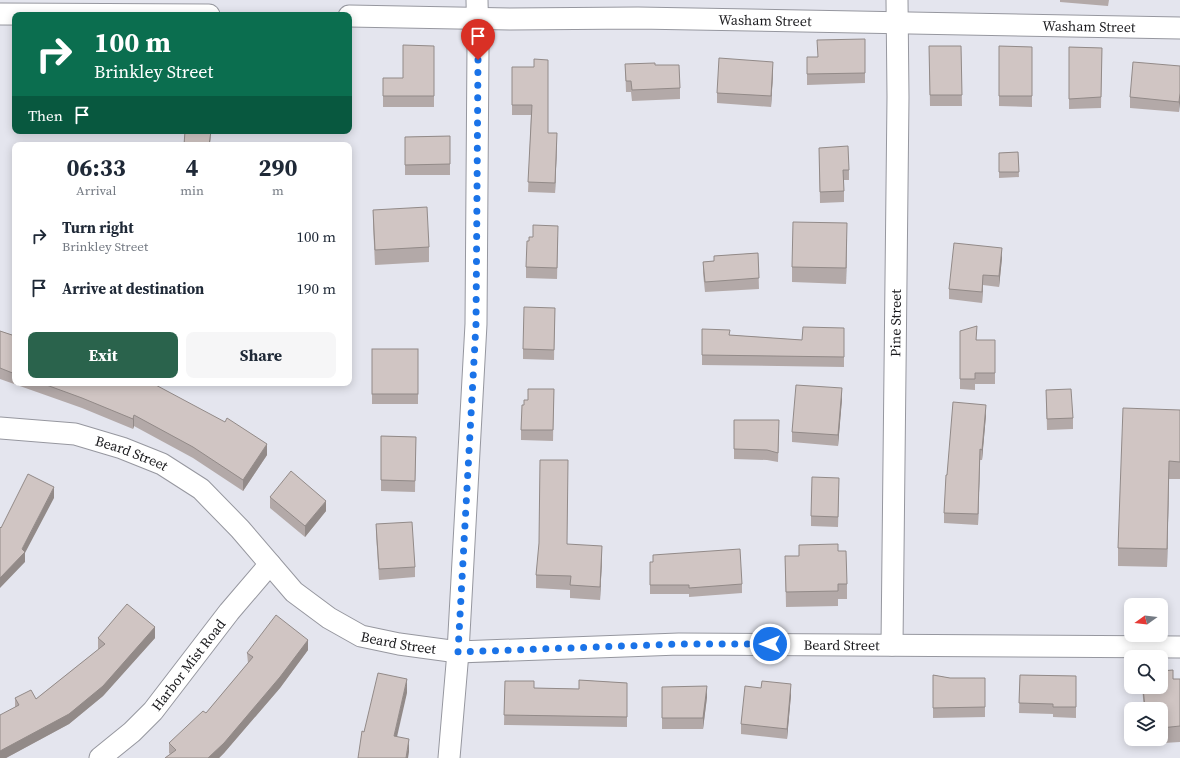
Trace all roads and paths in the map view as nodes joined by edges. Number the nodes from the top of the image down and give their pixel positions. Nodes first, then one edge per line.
1 (897, 0) edge
2 (477, 9) edge
3 (0, 14) edge
4 (12, 14) edge
5 (352, 16) edge
6 (897, 22) junction
7 (1180, 28) edge
8 (0, 428) edge
9 (270, 564) junction
10 (892, 645) junction
11 (1180, 647) edge
12 (458, 652) junction
13 (100, 758) edge
14 (448, 758) edge

1 - 6 street, Pine Street
2 - 5 street, Washam Street
2 - 6 street, Washam Street
2 - 12 street
3 - 4 street
6 - 7 street, Washam Street
6 - 10 street, Pine Street
8 - 9 street, Beard Street
9 - 12 street, Beard Street
9 - 13 street, Harbor Mist Road
10 - 11 street, Beard Street
10 - 12 street, Beard Street
12 - 14 street

